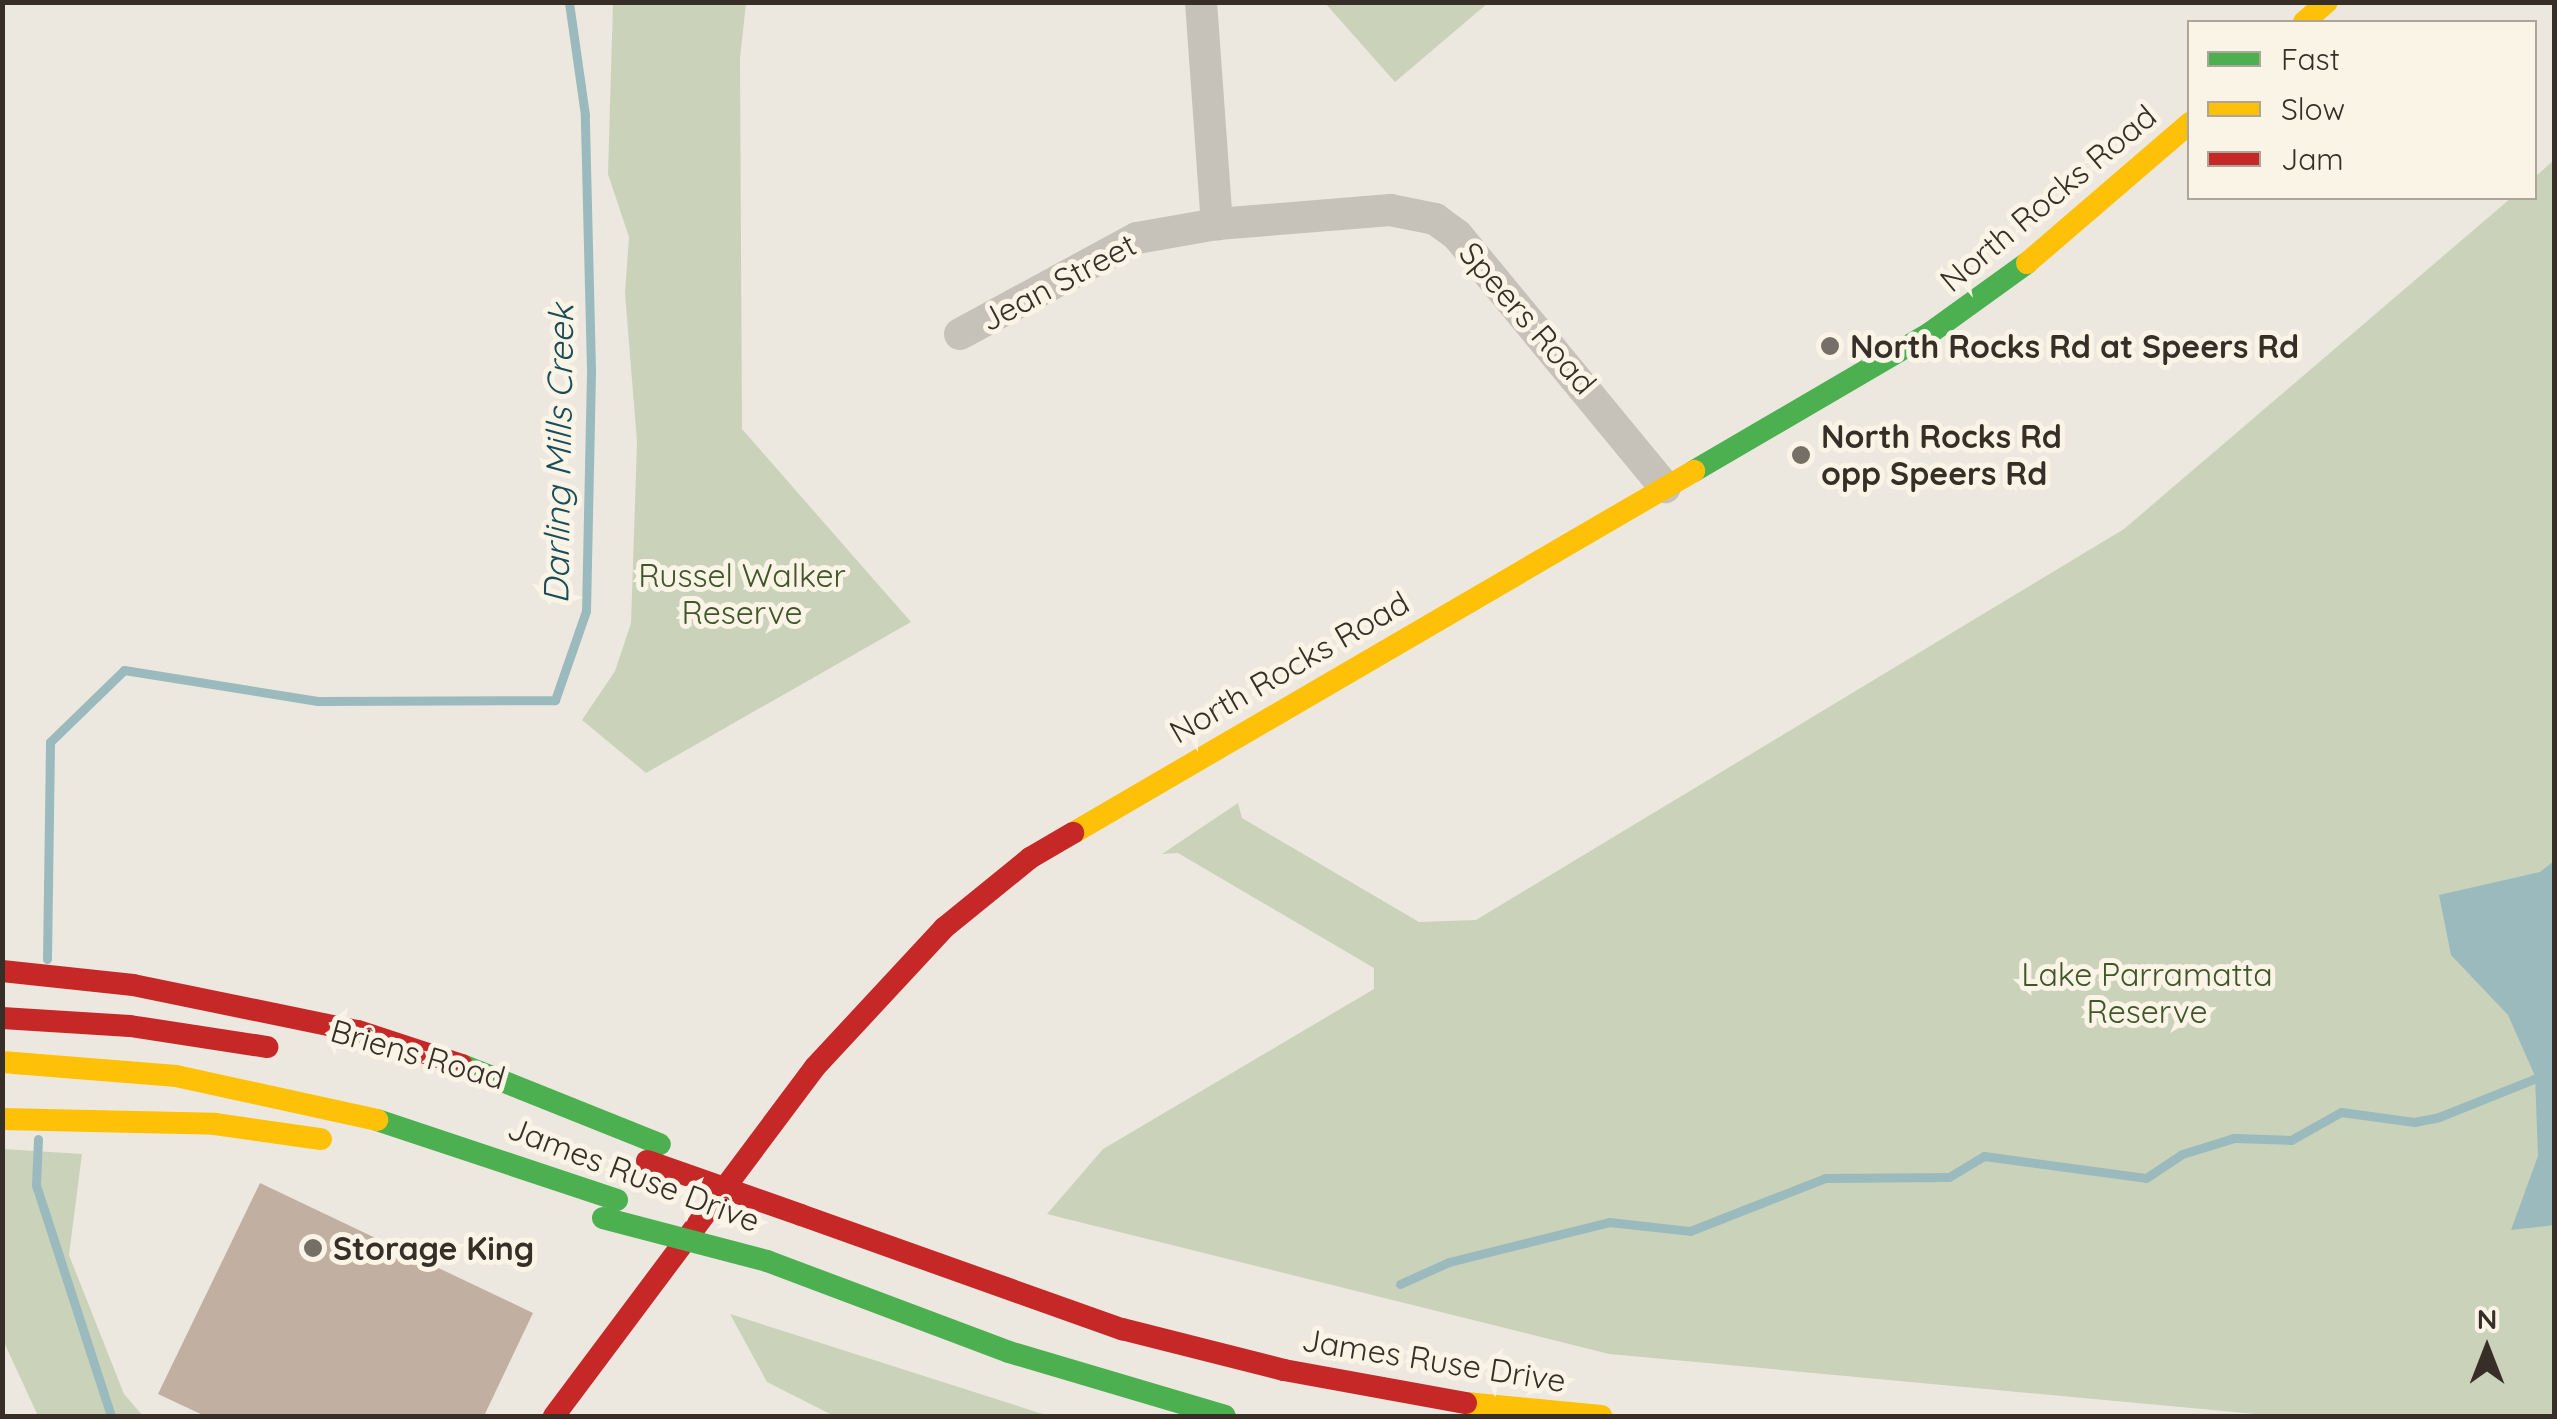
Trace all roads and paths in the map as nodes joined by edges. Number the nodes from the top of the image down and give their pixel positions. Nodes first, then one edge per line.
1 (1201, 2) edge
2 (2327, 2) edge
3 (2306, 20) edge
4 (2187, 126) edge
5 (1217, 224) junction
6 (960, 334) dead end
7 (1665, 486) junction
8 (2, 972) edge
9 (2, 1018) edge
10 (296, 1054) dead end
11 (2, 1062) edge
12 (2, 1119) edge
13 (553, 1129) dead end
14 (354, 1146) dead end
15 (654, 1153) junction
16 (422, 1162) dead end
17 (610, 1209) junction
18 (554, 1416) edge
19 (1225, 1416) edge
20 (1601, 1416) edge

1 - 5 street
2 - 3 main road
4 - 7 main road, North Rocks Road
5 - 6 street, Jean Street
5 - 7 street, Speers Road
7 - 18 main road, North Rocks Road
8 - 15 main road
9 - 10 main road, Briens Road
11 - 17 main road, James Ruse Drive
12 - 14 main road
13 - 15 main road
15 - 20 main road, James Ruse Drive, bridge
16 - 17 main road
17 - 19 main road, James Ruse Drive, bridge

